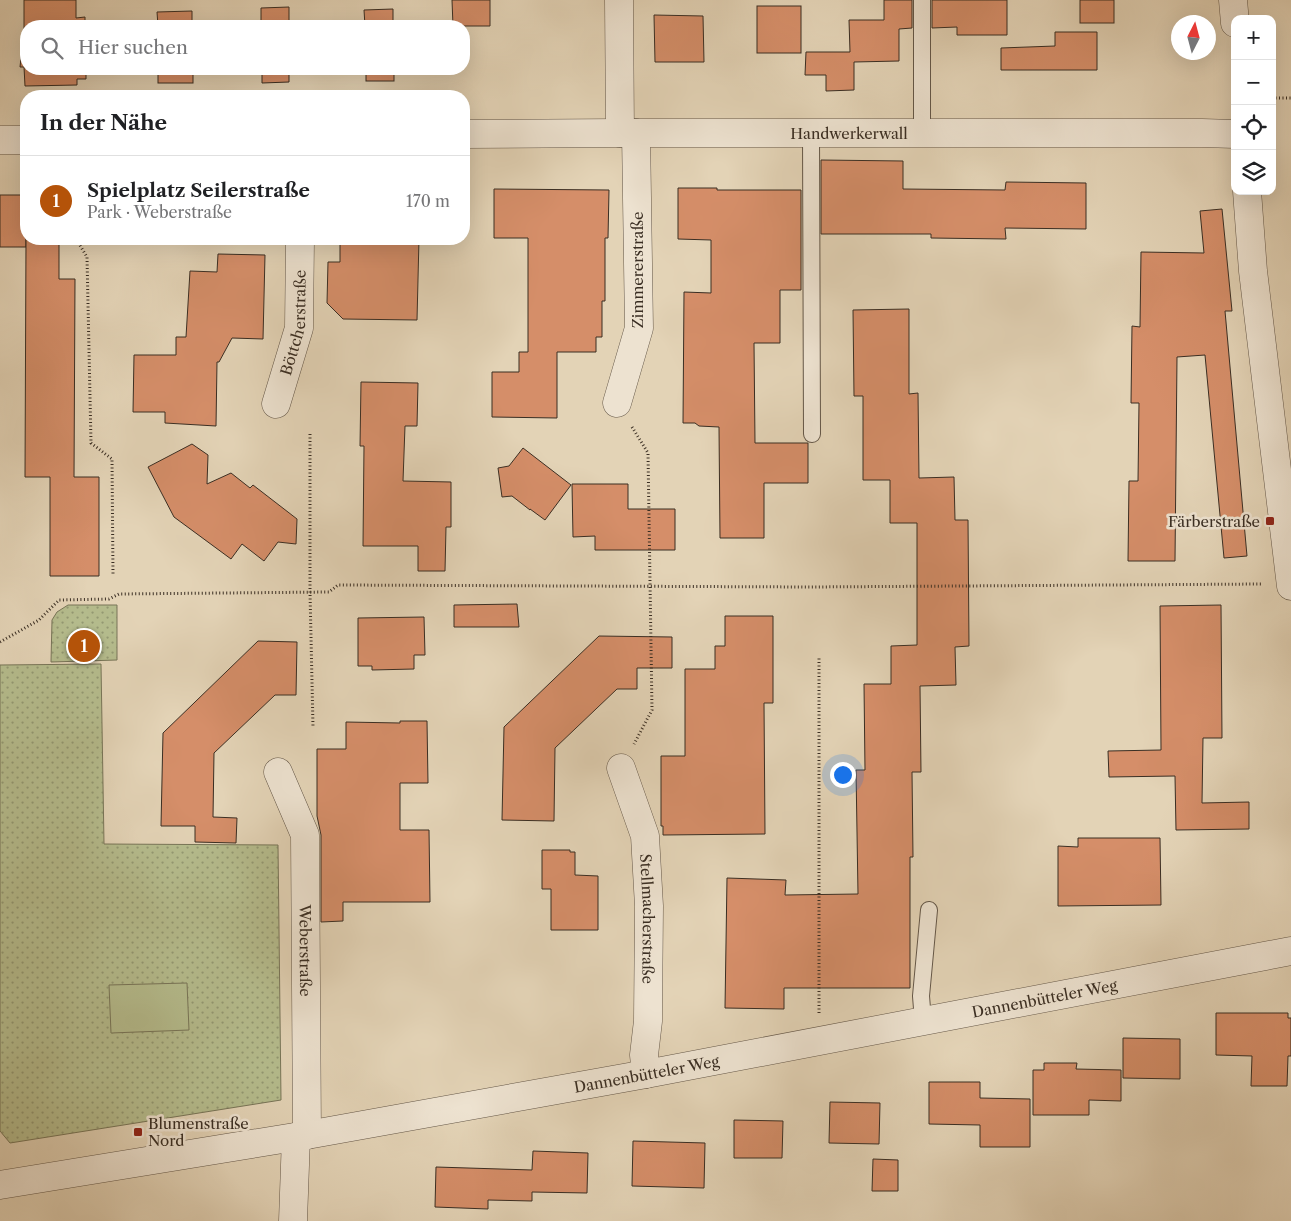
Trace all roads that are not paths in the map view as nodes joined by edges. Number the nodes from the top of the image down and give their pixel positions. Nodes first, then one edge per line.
1 (619, 0) edge
2 (922, 0) edge
3 (1233, 0) edge
4 (1234, 15) edge
5 (628, 133) junction
6 (811, 133) junction
7 (922, 133) junction
8 (470, 134) edge
9 (1231, 134) edge
10 (0, 140) edge
11 (20, 140) edge
12 (1247, 195) edge
13 (300, 245) edge
14 (617, 403) road end
15 (276, 404) dead end
16 (812, 434) dead end
17 (1291, 585) edge
18 (621, 768) road end
19 (278, 772) dead end
20 (929, 910) dead end
21 (1291, 952) edge
22 (923, 1021) junction
23 (646, 1074) junction
24 (301, 1136) junction
25 (0, 1185) edge
26 (293, 1221) edge

1 - 5 street, Zimmererstraße
2 - 7 lane
3 - 4 street
5 - 6 street, Handwerkerwall
5 - 8 street, Handwerkerwall
5 - 14 street, Zimmererstraße
6 - 7 street, Handwerkerwall
6 - 16 lane
7 - 9 street, Handwerkerwall
10 - 11 street
12 - 17 street
13 - 15 street, Böttcherstraße
18 - 23 street, Stellmacherstraße
19 - 24 street, Weberstraße
20 - 22 lane
21 - 22 street, Dannenbütteler Weg
22 - 23 street, Dannenbütteler Weg
23 - 24 street, Dannenbütteler Weg
24 - 25 street, Dannenbütteler Weg
24 - 26 street, Weberstraße

